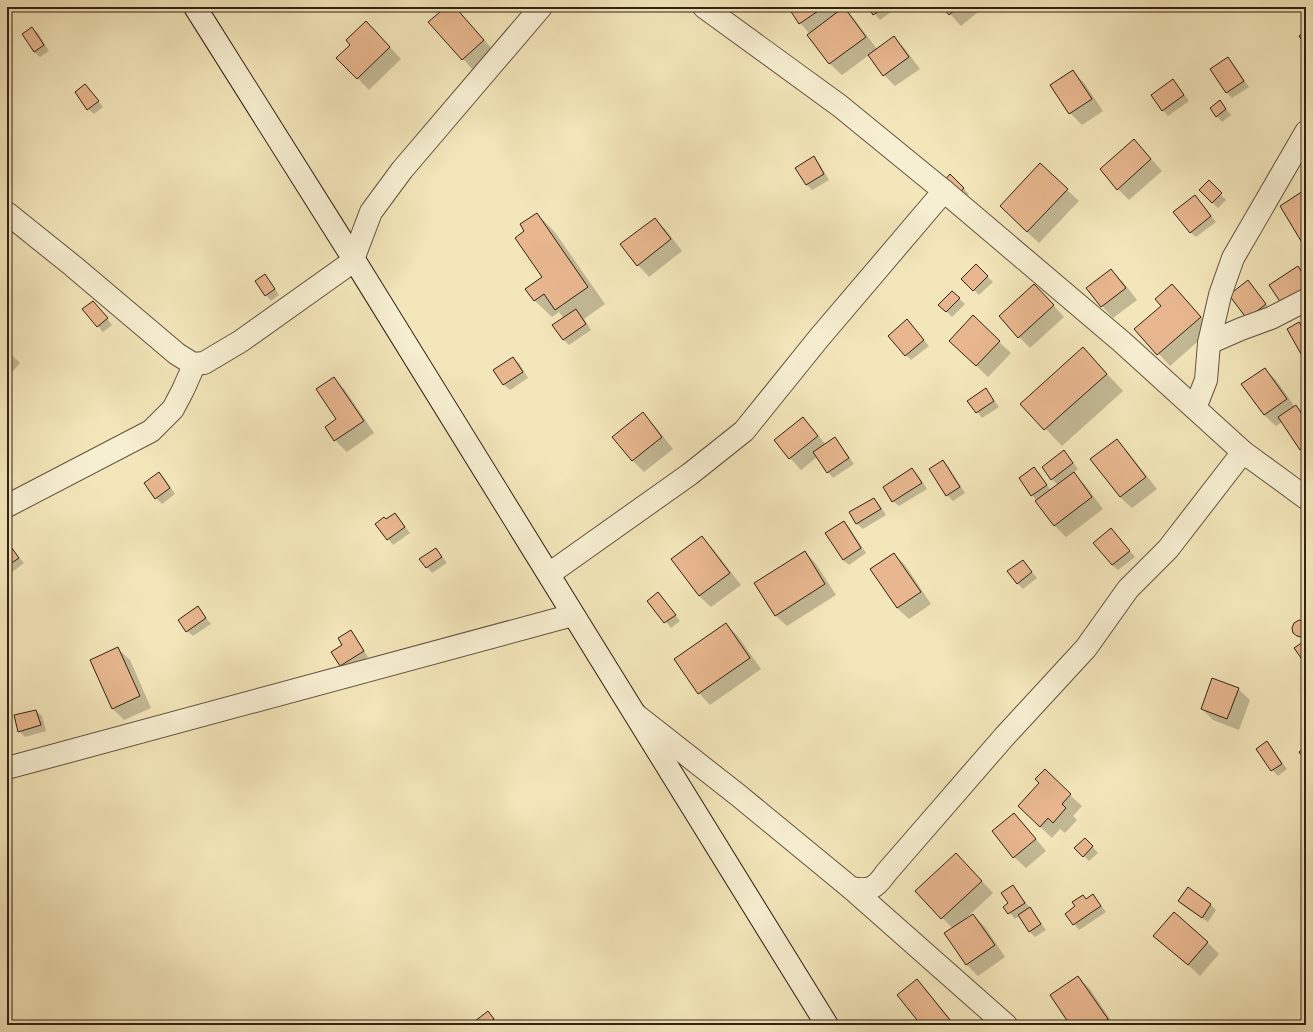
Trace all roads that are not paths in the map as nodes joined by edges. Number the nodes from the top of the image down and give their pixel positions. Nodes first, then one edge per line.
1 (195, 7) edge
2 (541, 7) edge
3 (704, 7) edge
4 (1306, 132) edge
5 (944, 191) junction
6 (7, 212) edge
7 (353, 258) junction
8 (1306, 300) edge
9 (1209, 343) junction
10 (193, 364) junction
11 (1195, 408) junction
12 (1243, 452) junction
13 (1306, 498) edge
14 (7, 506) edge
15 (549, 574) junction
16 (573, 615) junction
17 (636, 714) junction
18 (7, 768) edge
19 (851, 888) junction
20 (827, 1025) edge
21 (1006, 1025) edge

1 - 7 street
2 - 7 street
3 - 5 street
4 - 9 street
5 - 11 street
5 - 15 street
6 - 10 street
7 - 10 street
7 - 15 street
8 - 9 street
9 - 11 street
10 - 14 street
11 - 12 street
12 - 13 street
12 - 19 street
15 - 16 street
16 - 17 street
16 - 18 street
17 - 19 street
17 - 20 street
19 - 21 street

